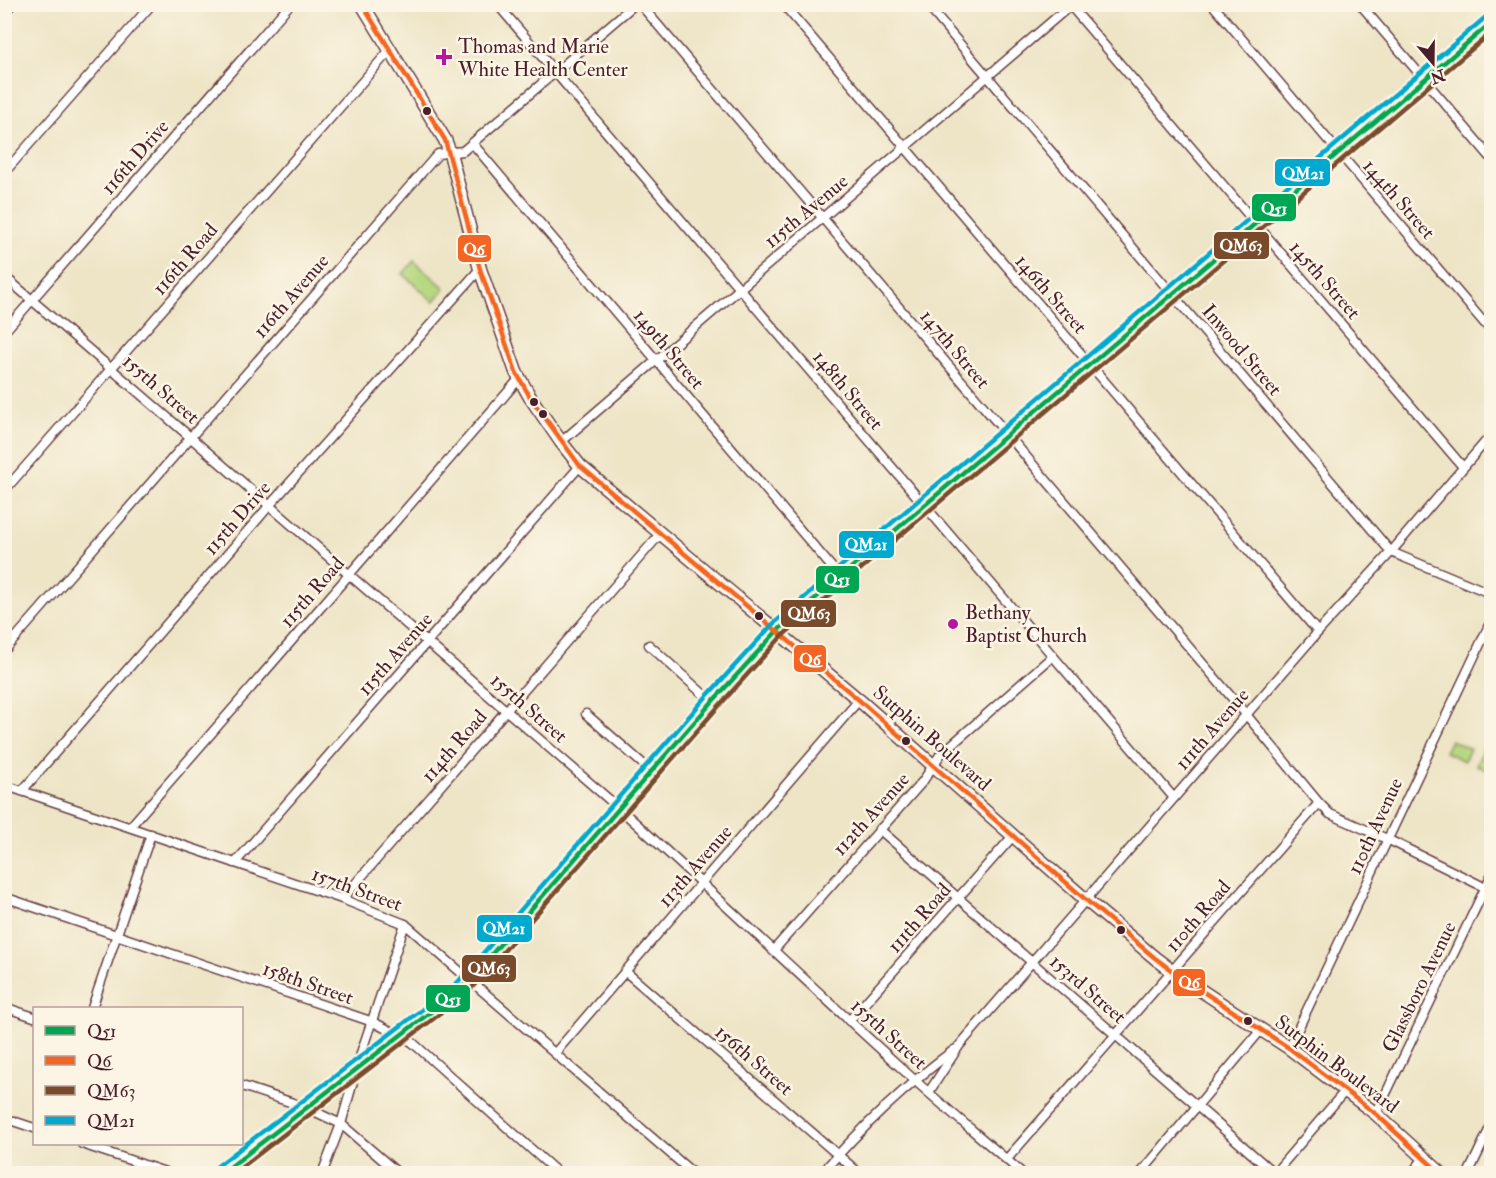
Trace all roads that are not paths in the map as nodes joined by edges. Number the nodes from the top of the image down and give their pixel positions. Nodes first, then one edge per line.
1 (12, 4) edge
2 (152, 4) edge
3 (290, 4) edge
4 (362, 4) edge
5 (497, 4) edge
6 (635, 4) edge
7 (640, 4) edge
8 (783, 4) edge
9 (926, 4) edge
10 (1212, 4) edge
11 (1360, 4) edge
12 (1070, 5) edge
13 (5, 12) edge
14 (1491, 22) edge
15 (390, 50) junction
16 (555, 73) junction
17 (988, 77) junction
18 (1424, 79) junction
19 (472, 144) junction
20 (905, 148) junction
21 (450, 153) junction
22 (1338, 153) junction
23 (1491, 159) edge
24 (4, 174) edge
25 (822, 219) junction
26 (1255, 223) junction
27 (480, 269) junction
28 (4, 276) edge
29 (740, 289) junction
30 (1172, 294) junction
31 (33, 299) junction
32 (4, 332) edge
33 (1491, 332) edge
34 (657, 360) junction
35 (1090, 364) junction
36 (112, 368) junction
37 (519, 379) junction
38 (1491, 434) edge
39 (1007, 435) junction
40 (191, 436) junction
41 (561, 442) junction
42 (580, 466) junction
43 (1463, 467) junction
44 (4, 490) edge
45 (270, 505) junction
46 (924, 505) junction
47 (661, 533) junction
48 (1391, 552) junction
49 (349, 573) junction
50 (840, 576) junction
51 (1491, 594) edge
52 (1491, 619) edge
53 (777, 632) junction
54 (1318, 632) junction
55 (428, 642) junction
56 (649, 645) dead end
57 (4, 651) edge
58 (1053, 656) junction
59 (860, 700) junction
60 (712, 702) junction
61 (507, 710) junction
62 (586, 714) dead end
63 (1246, 715) junction
64 (933, 764) junction
65 (652, 772) junction
66 (4, 785) edge
67 (22, 791) junction
68 (1174, 798) junction
69 (1319, 803) junction
70 (620, 809) junction
71 (130, 827) junction
72 (879, 829) junction
73 (151, 834) junction
74 (1013, 836) junction
75 (1387, 840) junction
76 (235, 863) junction
77 (1491, 874) edge
78 (702, 883) junction
79 (1488, 889) edge
80 (4, 897) edge
81 (958, 898) junction
82 (342, 899) junction
83 (1086, 900) junction
84 (405, 924) junction
85 (117, 935) junction
86 (773, 951) junction
87 (1032, 962) junction
88 (1172, 971) junction
89 (626, 972) junction
90 (470, 980) junction
91 (4, 1007) edge
92 (92, 1007) edge
93 (33, 1017) edge
94 (849, 1021) junction
95 (373, 1022) junction
96 (1261, 1030) junction
97 (398, 1035) junction
98 (1115, 1035) junction
99 (959, 1047) junction
100 (1289, 1048) junction
101 (555, 1053) junction
102 (357, 1068) junction
103 (914, 1080) junction
104 (243, 1086) edge
105 (1346, 1091) junction
106 (929, 1092) junction
107 (1197, 1106) junction
108 (305, 1107) junction
109 (1376, 1114) junction
110 (4, 1118) edge
111 (341, 1124) junction
112 (1491, 1124) edge
113 (33, 1128) edge
114 (88, 1145) edge
115 (838, 1154) junction
116 (1425, 1157) junction
117 (1007, 1160) junction
118 (171, 1173) edge
119 (220, 1173) edge
120 (322, 1173) edge
121 (399, 1173) edge
122 (559, 1173) edge
123 (694, 1173) edge
124 (821, 1173) edge
125 (860, 1173) edge
126 (1023, 1173) edge
127 (1140, 1173) edge
128 (1274, 1173) edge
129 (1411, 1173) edge
130 (1442, 1173) edge
131 (1468, 1173) edge

1 - 13 street
2 - 24 street
3 - 31 street, 116th Drive
4 - 15 main road, Sutphin Boulevard
5 - 16 street, 148th Street
6 - 16 street, 116th Avenue
7 - 25 street, 147th Street
8 - 20 street, 146th Street
9 - 17 street, Inwood Street
10 - 22 street, 144th Street
11 - 18 street
12 - 17 street, 115th Avenue
12 - 26 street, 145th Street
14 - 18 main road
15 - 21 main road, Sutphin Boulevard
15 - 36 street, 116th Road
16 - 19 street, 116th Avenue
16 - 29 street, 148th Street
17 - 20 street, 115th Avenue
17 - 30 street, Inwood Street
18 - 22 main road
18 - 23 street
19 - 21 street, 116th Avenue
19 - 34 street, 149th Street
20 - 25 street, 115th Avenue
20 - 35 street, 146th Street
21 - 27 main road, Sutphin Boulevard
21 - 40 street, 116th Avenue
22 - 26 main road
22 - 33 street, 144th Street
25 - 29 street, 115th Avenue
25 - 39 street, 147th Street
26 - 30 main road
26 - 43 street, 145th Street
27 - 37 main road, Sutphin Boulevard
27 - 45 street, 115th Drive
28 - 31 street, 155th Street
29 - 34 street, 115th Avenue
29 - 46 street, 148th Street
30 - 35 main road
30 - 48 street, Inwood Street
31 - 32 street, 116th Drive
31 - 36 street, 155th Street
34 - 41 street, 115th Avenue
34 - 50 street, 149th Street
35 - 39 main road
35 - 54 street, 146th Street
36 - 40 street, 155th Street
36 - 44 street, 116th Road
37 - 41 main road, Sutphin Boulevard
37 - 49 street, 115th Road
38 - 43 street, 111th Avenue
39 - 46 main road
39 - 63 street, 147th Street
40 - 45 street, 155th Street
40 - 57 street, 116th Avenue
41 - 42 main road, Sutphin Boulevard
42 - 47 main road, Sutphin Boulevard
42 - 55 street, 115th Avenue
43 - 48 street, 111th Avenue
45 - 49 street, 155th Street
45 - 67 street, 115th Drive
46 - 50 main road
46 - 58 street, 148th Street
47 - 53 main road, Sutphin Boulevard
47 - 61 street, 114th Road
48 - 51 street, Inwood Street
48 - 54 street, 111th Avenue
49 - 55 street, 155th Street
49 - 71 street, 115th Road
50 - 53 main road
52 - 75 street, 110th Avenue
53 - 59 main road, Sutphin Boulevard
53 - 60 main road
54 - 63 street, 111th Avenue
55 - 61 street, 155th Street
55 - 76 street, 115th Avenue
56 - 60 street
58 - 64 street, 112th Avenue
58 - 68 street, 148th Street
59 - 64 main road, Sutphin Boulevard
59 - 78 street, 113th Avenue
60 - 65 main road
61 - 70 street, 155th Street
61 - 82 street, 114th Road
62 - 65 street
63 - 68 street, 111th Avenue
63 - 69 street, 147th Street
64 - 72 street, 112th Avenue
64 - 74 main road, Sutphin Boulevard
65 - 70 main road
66 - 67 street, 157th Street
67 - 71 street, 157th Street
68 - 83 street, 111th Avenue
69 - 75 street, 147th Street
69 - 88 street, 110th Road
70 - 78 street, 155th Street
70 - 90 main road
71 - 73 street, 157th Street
72 - 81 street, 153rd Street
72 - 86 street, 112th Avenue
73 - 76 street, 157th Street
73 - 85 street
74 - 81 street, 111th Road
74 - 83 main road, Sutphin Boulevard
75 - 79 street, 147th Street
75 - 100 street, 110th Avenue
76 - 82 street, 157th Street
77 - 79 street, Glassboro Avenue
78 - 86 street, 155th Street
78 - 89 street, 113th Avenue
79 - 109 street, Glassboro Avenue
80 - 85 street, 158th Street
81 - 87 street, 153rd Street
81 - 94 street, 111th Road
82 - 84 street, 157th Street
83 - 87 street, 111th Avenue
83 - 88 main road, Sutphin Boulevard
84 - 90 street, 157th Street
84 - 95 street
85 - 92 street
85 - 95 street, 158th Street
86 - 94 street, 155th Street
87 - 98 street, 153rd Street
87 - 99 street, 111th Avenue
88 - 96 main road, Sutphin Boulevard
88 - 98 street, 110th Road
89 - 101 street, 113th Avenue
89 - 115 street, 156th Street
90 - 97 main road
90 - 101 street, 157th Street
91 - 93 street
94 - 103 street, 155th Street
95 - 97 street, 158th Street
95 - 102 street
96 - 100 main road, Sutphin Boulevard
96 - 107 street
97 - 102 main road
97 - 122 street, 158th Street
98 - 107 street, 153rd Street
98 - 117 street, 110th Road
99 - 103 street, 111th Avenue
99 - 106 street, 111th Avenue
100 - 105 main road, Sutphin Boulevard
101 - 123 street, 157th Street
102 - 108 main road
102 - 111 street
103 - 106 street, 155th Street
103 - 115 street, 111th Avenue
104 - 108 street
105 - 109 main road, Sutphin Boulevard
105 - 128 street
106 - 117 street, 155th Street
107 - 127 street
107 - 128 street, 153rd Street
108 - 111 street
108 - 119 main road
109 - 116 main road, Sutphin Boulevard
110 - 113 street
111 - 120 street
111 - 121 street
112 - 131 street
114 - 118 street
115 - 124 street, 111th Avenue
115 - 125 street, 156th Street
116 - 129 street
116 - 130 main road, Sutphin Boulevard
117 - 126 street, 155th Street

